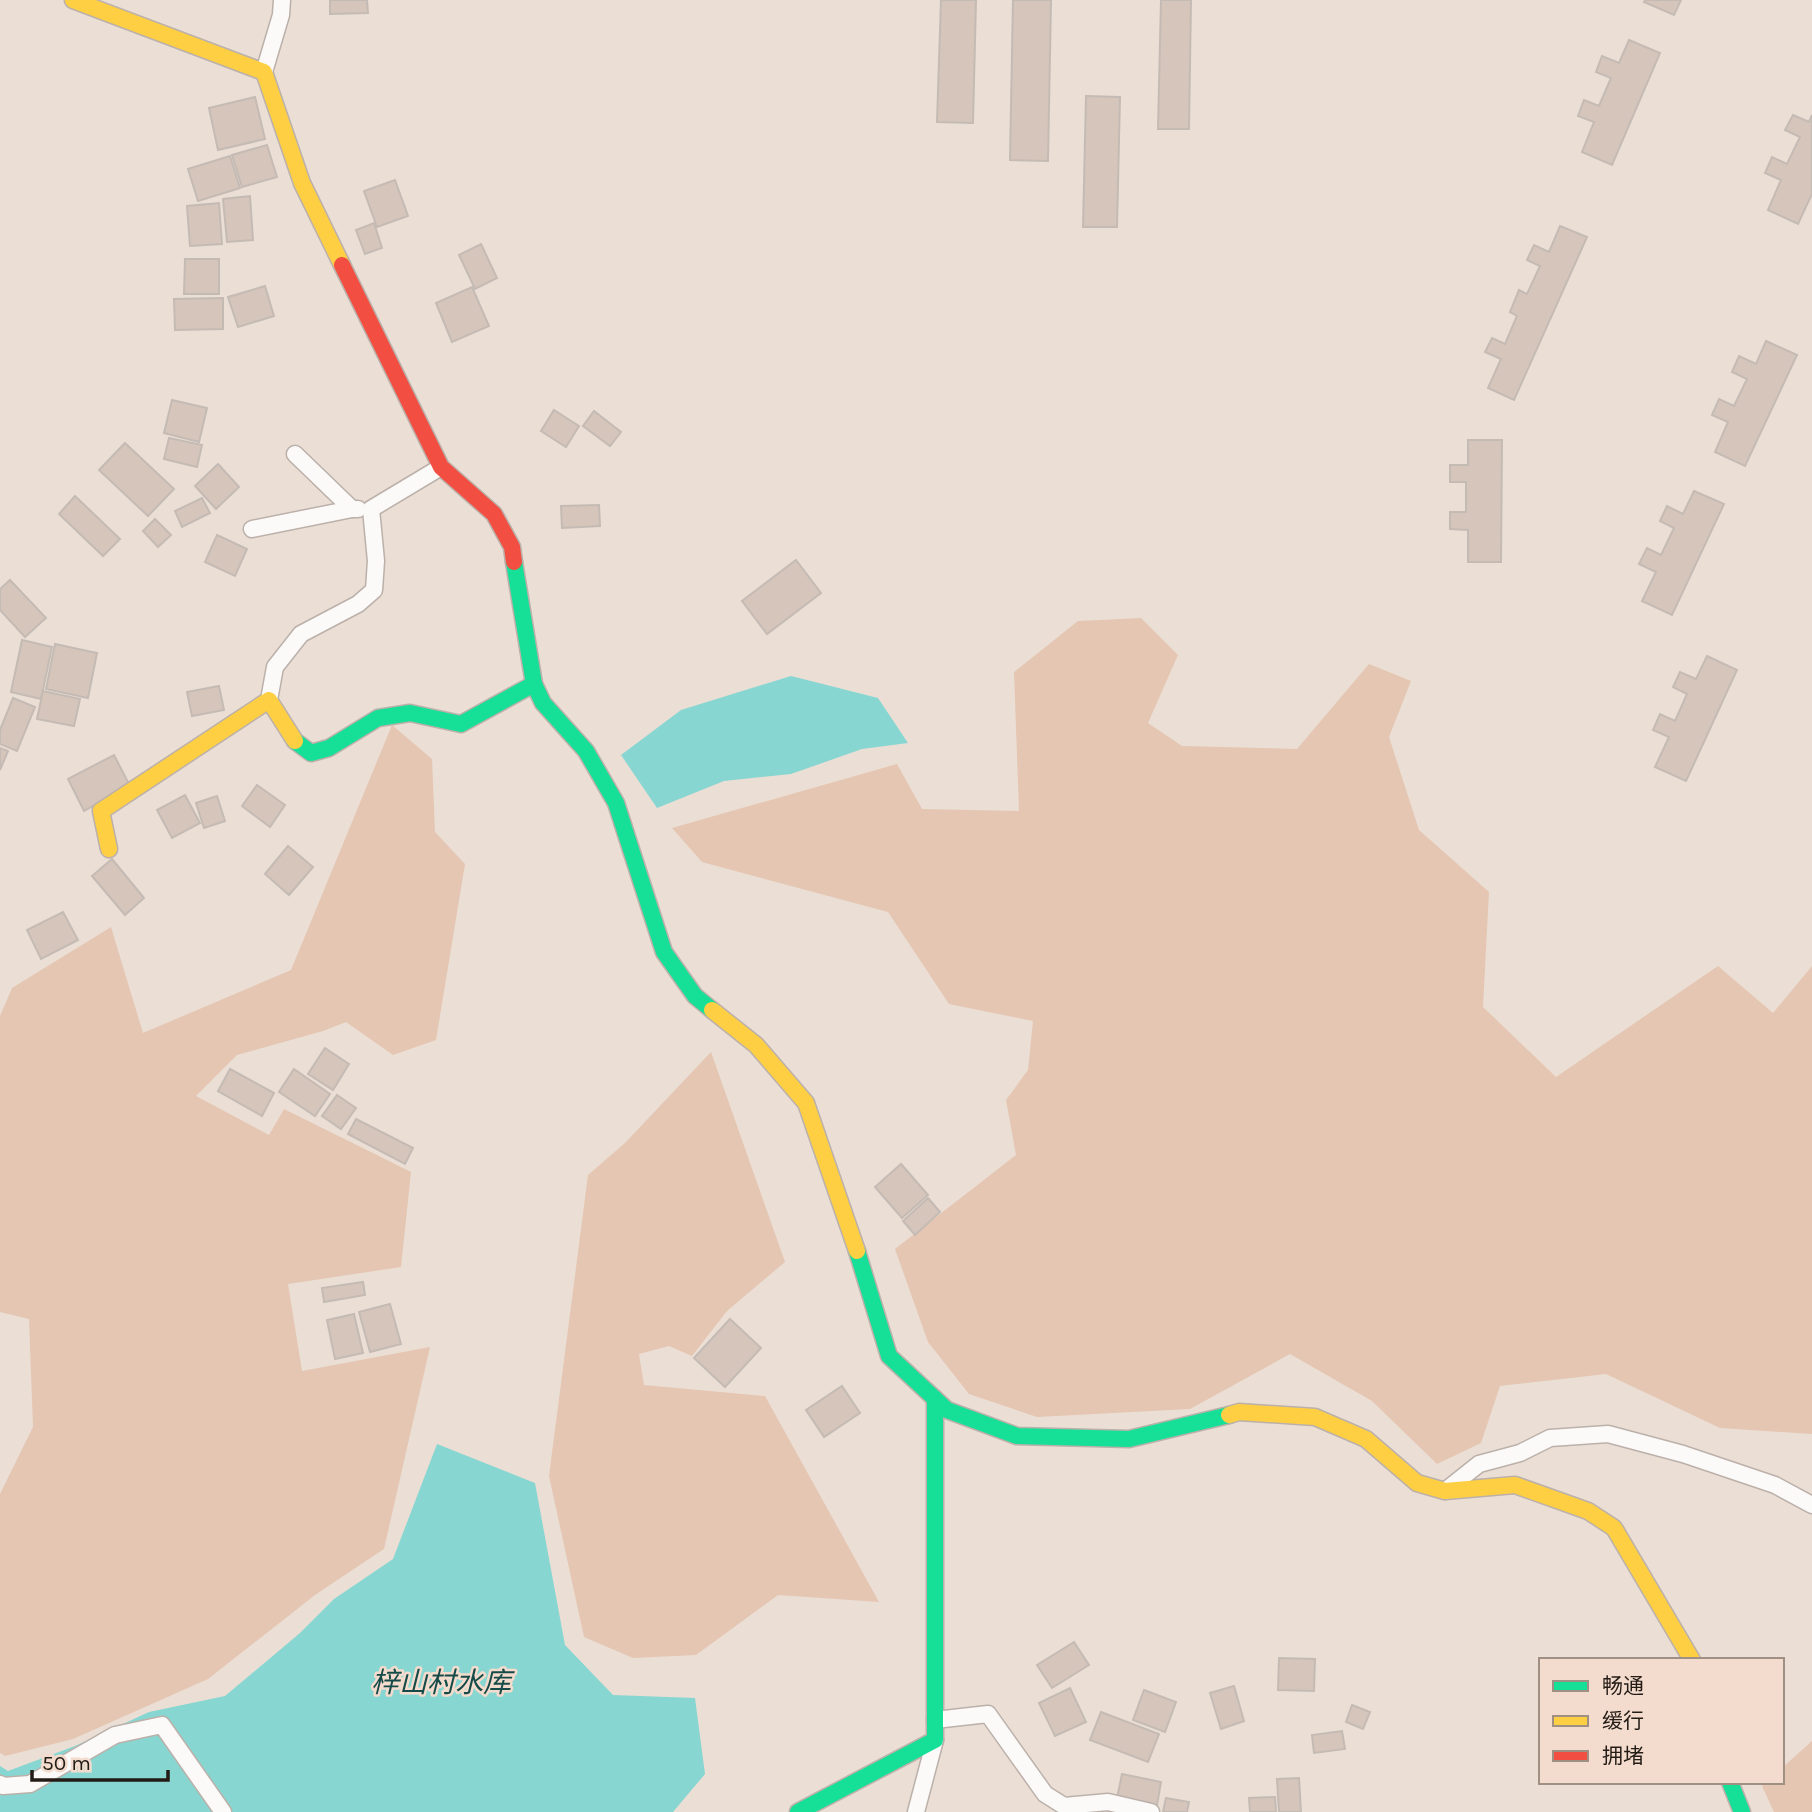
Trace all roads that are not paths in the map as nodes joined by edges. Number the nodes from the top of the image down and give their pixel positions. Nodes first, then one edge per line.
1 (73, 0) edge
2 (282, 0) edge
3 (264, 72) junction
4 (295, 454) dead end
5 (442, 467) junction
6 (352, 509) junction
7 (371, 509) junction
8 (252, 529) dead end
9 (534, 684) junction
10 (270, 700) junction
11 (109, 849) dead end
12 (935, 1399) junction
13 (1445, 1491) junction
14 (1812, 1505) edge
15 (1691, 1658) edge
16 (935, 1720) junction
17 (936, 1740) junction
18 (0, 1784) edge
19 (1731, 1784) edge
20 (223, 1812) edge
21 (798, 1812) edge
22 (916, 1812) edge
23 (1151, 1812) edge
24 (1742, 1812) edge

1 - 3 street
2 - 3 street
3 - 5 street
4 - 6 street
5 - 7 street
5 - 9 street
6 - 7 street
6 - 8 street
7 - 10 street
9 - 10 street
9 - 12 street
10 - 11 street
12 - 13 street
12 - 16 street
13 - 14 street
13 - 15 street
16 - 17 street
16 - 23 street
17 - 21 street
17 - 22 street
18 - 20 street
19 - 24 street

